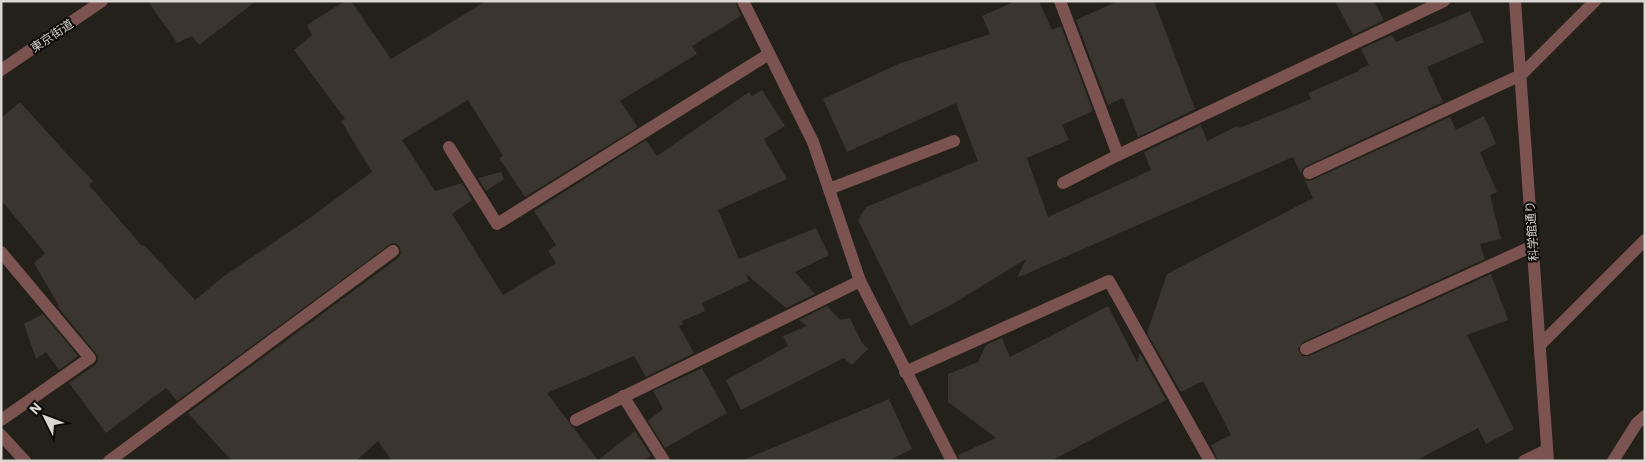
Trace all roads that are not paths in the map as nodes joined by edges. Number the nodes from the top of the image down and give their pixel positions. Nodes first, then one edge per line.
1 (102, 1) edge
2 (743, 1) edge
3 (1060, 1) edge
4 (1444, 1) edge
5 (1515, 1) edge
6 (1595, 1) edge
7 (769, 54) junction
8 (1, 70) edge
9 (1521, 75) junction
10 (954, 142) dead end
11 (449, 147) dead end
12 (1118, 156) junction
13 (1310, 173) dead end
14 (1063, 183) dead end
15 (829, 189) junction
16 (1645, 240) edge
17 (1533, 246) junction
18 (393, 251) dead end
19 (1, 252) edge
20 (860, 281) junction
21 (1540, 345) junction
22 (1306, 350) dead end
23 (905, 372) junction
24 (623, 396) junction
25 (1645, 416) edge
26 (1, 420) edge
27 (576, 420) dead end
28 (1, 435) edge
29 (1548, 456) edge
30 (26, 461) edge
31 (109, 461) edge
32 (664, 461) edge
33 (952, 461) edge
34 (1210, 461) edge
35 (1524, 461) edge
36 (1612, 461) edge

1 - 8 street, 東京街道
2 - 7 street
3 - 12 street
4 - 12 street
5 - 9 street, 科学館通り
6 - 9 street
7 - 11 street
7 - 15 street
9 - 13 street
9 - 17 street, 科学館通り
10 - 15 street
12 - 14 street
15 - 20 street
16 - 21 street
17 - 21 street, 科学館通り
17 - 22 street
18 - 31 street
19 - 26 street
20 - 23 street
20 - 24 street
21 - 29 street, 科学館通り
23 - 33 street
23 - 34 street
24 - 27 street
24 - 32 street
25 - 36 street
28 - 30 street
29 - 35 street

